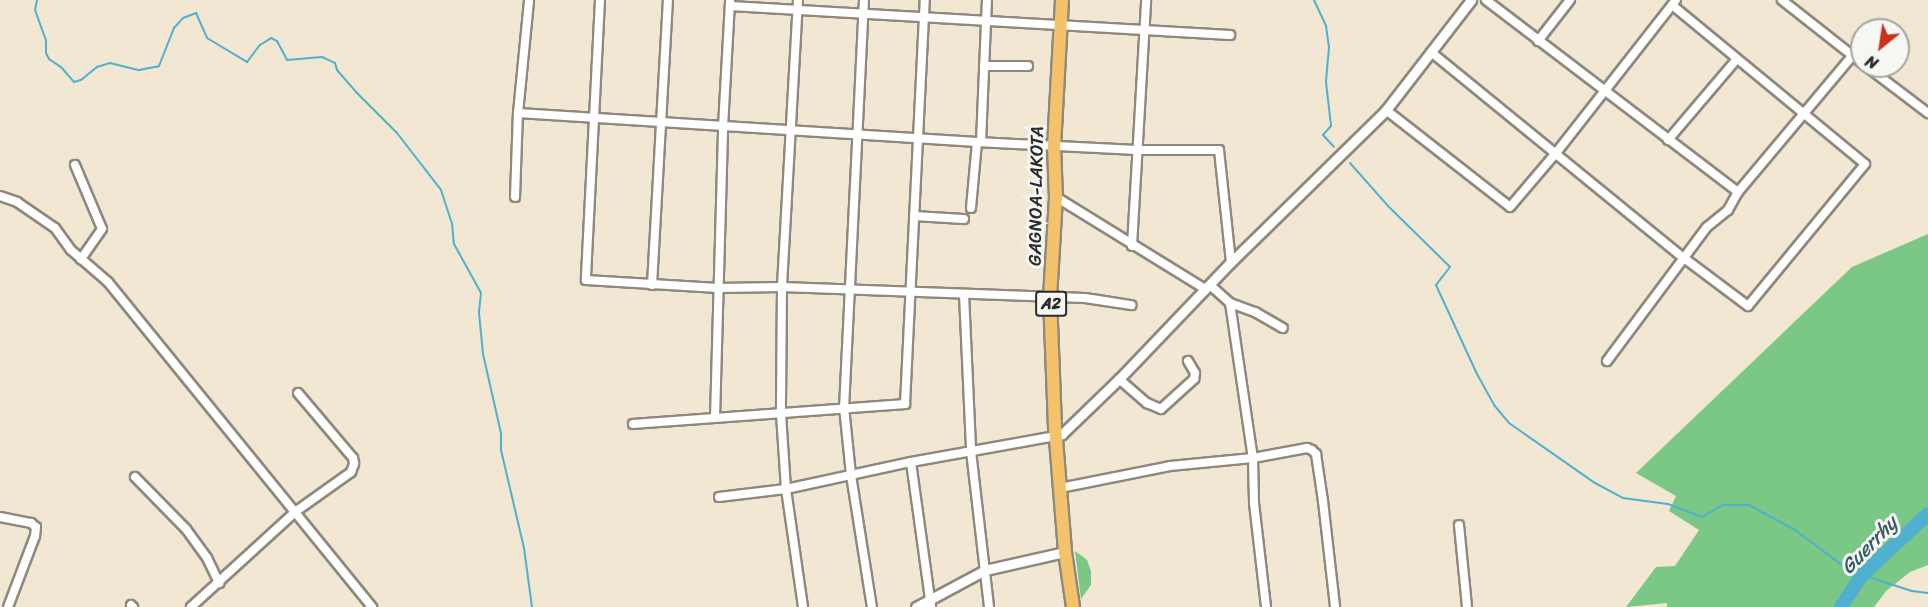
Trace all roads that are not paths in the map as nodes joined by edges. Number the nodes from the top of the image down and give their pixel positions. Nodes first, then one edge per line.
1 (529, 0) edge
2 (600, 0) edge
3 (668, 0) edge
4 (798, 0) edge
5 (864, 0) edge
6 (925, 0) edge
7 (987, 0) edge
8 (1062, 0) edge
9 (1146, 0) edge
10 (1471, 0) edge
11 (1486, 0) edge
12 (1570, 0) edge
13 (1782, 0) edge
14 (1674, 2) edge
15 (730, 3) edge
16 (798, 11) junction
17 (863, 12) junction
18 (924, 17) junction
19 (986, 21) junction
20 (1061, 25) junction
21 (1144, 30) junction
22 (1230, 35) dead end
23 (1538, 41) junction
24 (1431, 52) junction
25 (1850, 54) edge
26 (1850, 58) edge
27 (1737, 59) junction
28 (984, 66) junction
29 (1028, 66) dead end
30 (1882, 78) edge
31 (1603, 92) junction
32 (1386, 110) junction
33 (518, 113) junction
34 (1928, 113) edge
35 (1804, 115) junction
36 (593, 119) junction
37 (660, 123) junction
38 (723, 127) junction
39 (791, 131) junction
40 (856, 135) junction
41 (918, 139) junction
42 (1668, 140) junction
43 (979, 142) junction
44 (1054, 146) junction
45 (1137, 150) junction
46 (1556, 153) junction
47 (75, 165) dead end
48 (1738, 192) junction
49 (0, 196) edge
50 (515, 197) dead end
51 (1056, 197) junction
52 (971, 208) dead end
53 (914, 216) junction
54 (964, 219) dead end
55 (1132, 246) junction
56 (1684, 258) junction
57 (81, 259) junction
58 (1231, 262) junction
59 (652, 285) junction
60 (782, 287) junction
61 (1208, 287) junction
62 (718, 288) junction
63 (848, 289) junction
64 (909, 291) junction
65 (964, 294) junction
66 (1050, 297) junction
67 (1230, 303) junction
68 (1131, 305) dead end
69 (1283, 328) dead end
70 (1188, 361) dead end
71 (1607, 361) dead end
72 (1119, 379) junction
73 (298, 393) dead end
74 (844, 407) junction
75 (781, 414) junction
76 (715, 418) junction
77 (633, 424) dead end
78 (1056, 436) junction
79 (971, 451) junction
80 (1253, 458) junction
81 (911, 462) junction
82 (851, 475) junction
83 (135, 477) dead end
84 (1060, 488) junction
85 (786, 489) junction
86 (719, 497) dead end
87 (295, 512) junction
88 (0, 517) edge
89 (1460, 525) dead end
90 (1065, 552) junction
91 (985, 570) junction
92 (219, 583) junction
93 (931, 603) edge
94 (8, 607) edge
95 (190, 607) edge
96 (372, 607) edge
97 (803, 607) edge
98 (873, 607) edge
99 (916, 607) edge
100 (989, 607) edge
101 (1073, 607) edge
102 (1266, 607) edge
103 (1335, 607) edge
104 (1467, 607) edge

1 - 33 street
2 - 36 street
3 - 37 street
4 - 16 street
5 - 17 street
6 - 18 street
7 - 19 street
8 - 20 main road, GAGNOA-LAKOTA / A2
9 - 21 street
10 - 24 street
11 - 23 street
12 - 23 street
13 - 25 street
14 - 27 street
14 - 31 street
15 - 16 street
15 - 38 street
16 - 17 street
16 - 39 street
17 - 18 street
17 - 40 street
18 - 19 street
18 - 41 street
19 - 20 street
19 - 28 street
20 - 21 street
20 - 44 main road, GAGNOA-LAKOTA / A2
21 - 22 street
21 - 45 street
23 - 31 street
24 - 32 street
24 - 46 street
26 - 35 street
27 - 35 street
27 - 42 street
28 - 29 street
28 - 43 street
30 - 34 street
31 - 42 street
31 - 46 street
32 - 46 street
32 - 58 street
33 - 36 street
33 - 50 street
35 - 48 street
35 - 56 street
36 - 37 street
36 - 59 street
37 - 38 street
37 - 59 street
38 - 39 street
38 - 62 street
39 - 40 street
39 - 60 street
40 - 41 street
40 - 63 street
41 - 43 street
41 - 53 street
42 - 48 street
43 - 44 street
43 - 52 street
44 - 45 street
44 - 51 main road, GAGNOA-LAKOTA / A2
45 - 55 street
45 - 58 street
46 - 56 street
47 - 57 street
48 - 56 street
49 - 57 street
51 - 55 street
51 - 66 main road, GAGNOA-LAKOTA / A2
53 - 54 street
53 - 64 street
55 - 61 street
56 - 71 street
57 - 87 street
58 - 61 street
59 - 62 street
60 - 62 street
60 - 63 street
60 - 75 street
61 - 67 street
61 - 72 street
62 - 76 street
63 - 64 street
63 - 74 street
64 - 65 street
64 - 74 street
65 - 66 street
65 - 79 street
66 - 68 street
66 - 78 main road, GAGNOA-LAKOTA / A2
67 - 69 street
67 - 80 street
70 - 72 street
72 - 78 street
73 - 87 street
74 - 75 street
74 - 82 street
75 - 76 street
75 - 85 street
76 - 77 street
78 - 79 street
78 - 84 main road, GAGNOA-LAKOTA / A2
79 - 81 street
79 - 91 street
80 - 84 street
80 - 102 street
80 - 103 street
81 - 82 street
81 - 93 street
82 - 85 street
82 - 98 street
83 - 92 street
84 - 90 main road, GAGNOA-LAKOTA / A2
85 - 86 street
85 - 97 street
87 - 92 street
87 - 96 street
88 - 94 street
89 - 104 street
90 - 91 street
90 - 101 main road, GAGNOA-LAKOTA / A2
91 - 93 street
91 - 100 street
92 - 95 street
93 - 99 street

